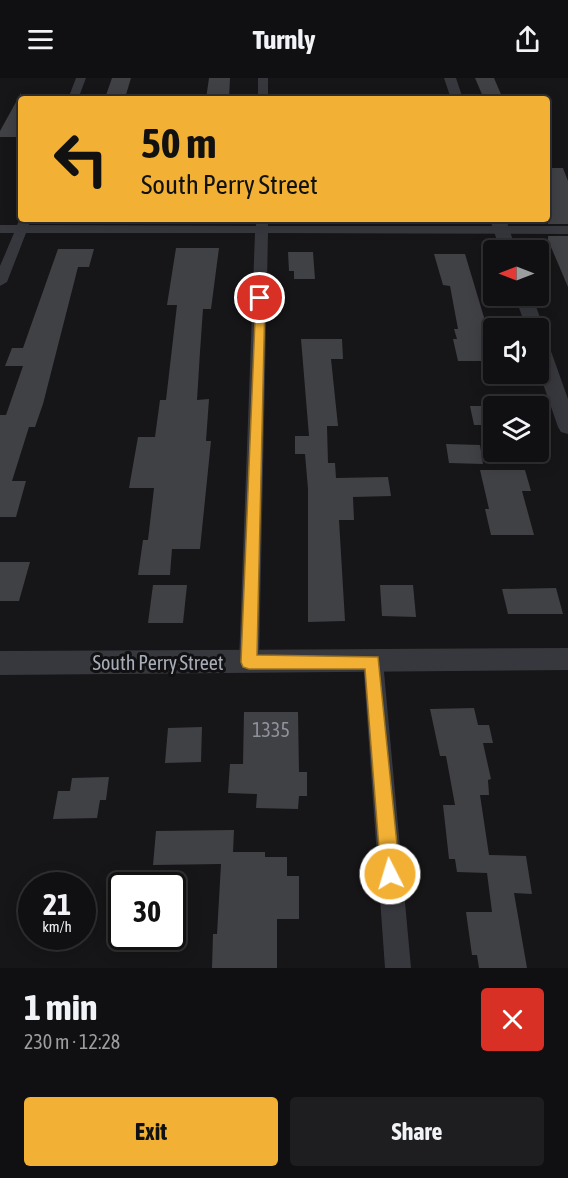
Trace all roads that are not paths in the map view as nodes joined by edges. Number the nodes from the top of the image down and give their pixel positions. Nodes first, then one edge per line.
1 (81, 78) edge
2 (263, 78) edge
3 (450, 78) edge
4 (74, 96) edge
5 (263, 96) edge
6 (456, 96) edge
7 (23, 224) edge
8 (262, 224) edge
9 (500, 225) edge
10 (0, 229) edge
11 (568, 230) edge
12 (505, 240) edge
13 (0, 282) edge
14 (549, 372) edge
15 (568, 427) edge
16 (568, 659) edge
17 (249, 662) junction
18 (373, 662) junction
19 (0, 663) edge
20 (398, 968) edge

1 - 4 street
2 - 5 street
3 - 6 street
7 - 8 street
7 - 10 street
7 - 13 street
8 - 9 street
8 - 17 street
9 - 11 street
9 - 12 street
14 - 15 street
16 - 18 street, South Perry Street
17 - 18 street, South Perry Street
17 - 19 street, South Perry Street
18 - 20 street

